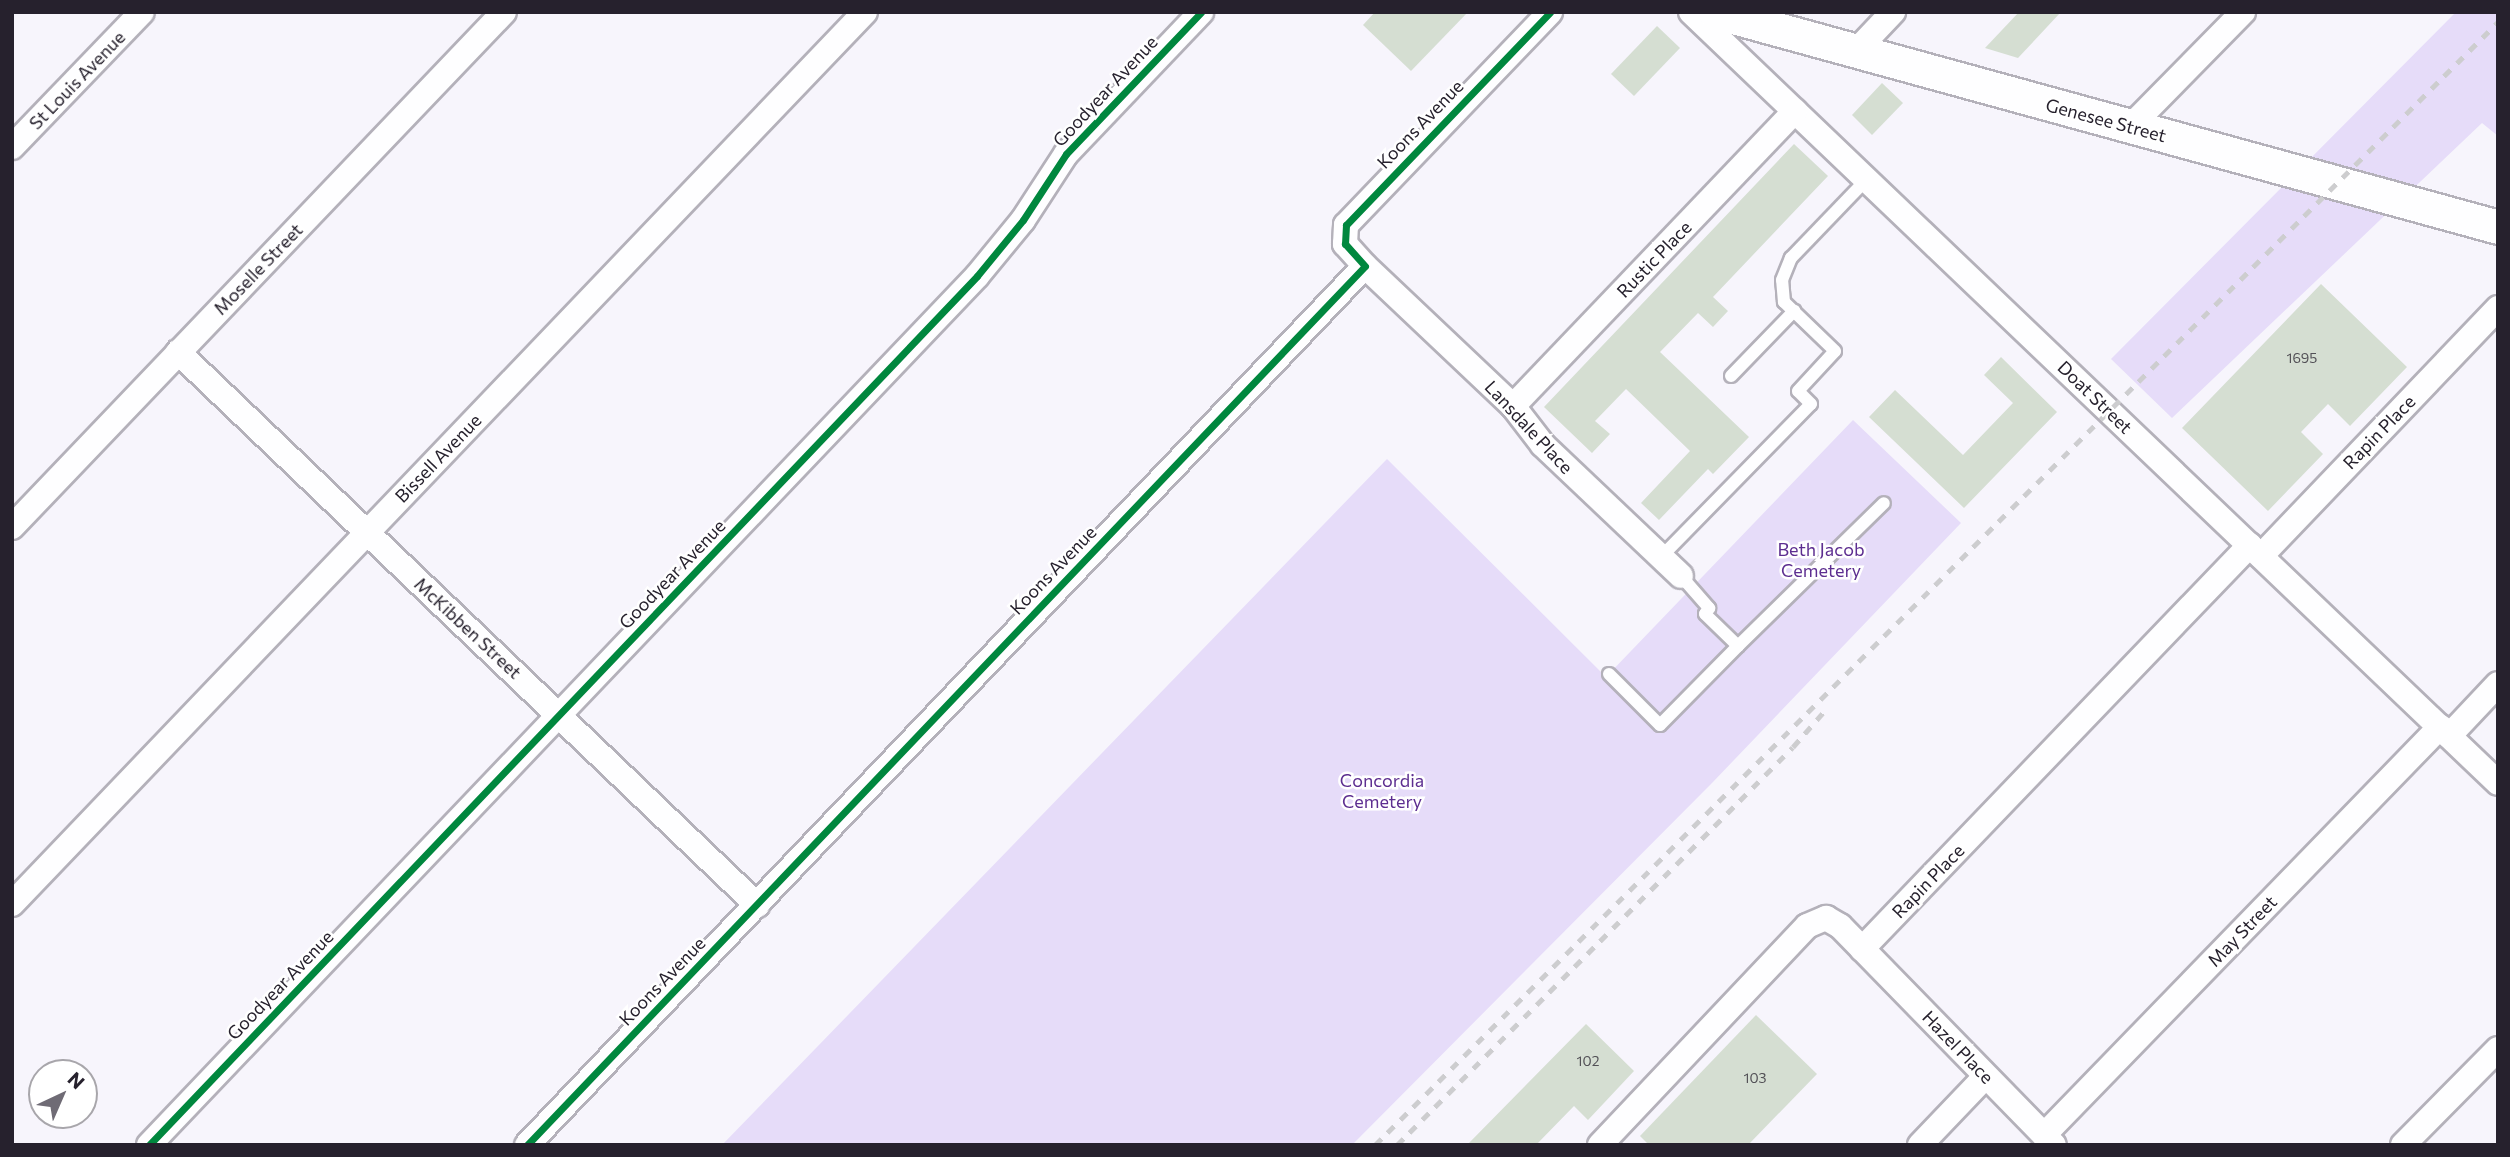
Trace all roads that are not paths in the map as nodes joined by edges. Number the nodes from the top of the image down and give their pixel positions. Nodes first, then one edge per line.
1 (142, 12) edge
2 (504, 12) edge
3 (865, 12) edge
4 (1201, 12) edge
5 (1550, 12) edge
6 (1691, 12) edge
7 (1715, 12) edge
8 (1893, 12) edge
9 (2243, 12) edge
10 (1856, 51) junction
11 (1795, 111) junction
12 (2131, 127) junction
13 (12, 147) edge
14 (1867, 179) junction
15 (2498, 227) edge
16 (1365, 266) junction
17 (2498, 308) edge
18 (1794, 311) junction
19 (178, 352) junction
20 (1731, 376) dead end
21 (1513, 406) junction
22 (1884, 503) dead end
23 (12, 527) edge
24 (367, 532) junction
25 (2255, 551) junction
26 (1661, 557) junction
27 (1686, 583) joint
28 (1738, 646) junction
29 (1609, 674) dead end
30 (2498, 684) edge
31 (560, 715) junction
32 (2444, 732) junction
33 (2498, 783) edge
34 (12, 904) edge
35 (757, 905) junction
36 (1862, 950) junction
37 (2498, 1049) edge
38 (1986, 1076) junction
39 (2049, 1140) edge
40 (149, 1145) edge
41 (527, 1145) edge
42 (1600, 1145) edge
43 (1920, 1145) edge
44 (2403, 1145) edge

1 - 13 street, St Louis Avenue
2 - 19 street, Moselle Street
3 - 24 street, Bissell Avenue
4 - 31 street, Goodyear Avenue
5 - 16 street, Koons Avenue
6 - 11 street, Doat Street
7 - 10 main road, Genesee Street
8 - 10 street
9 - 12 street
10 - 12 main road, Genesee Street
11 - 14 street, Doat Street
11 - 21 street, Rustic Place
12 - 15 main road, Genesee Street
14 - 18 lane
14 - 25 street, Doat Street
16 - 21 street, Lansdale Place
16 - 35 street, Koons Avenue
17 - 25 street, Rapin Place
18 - 20 lane
18 - 26 lane
19 - 23 street, Moselle Street
19 - 24 street, McKibben Street
21 - 26 street, Lansdale Place
22 - 28 lane
24 - 31 street, McKibben Street
24 - 34 street, Bissell Avenue
25 - 32 street, Doat Street
25 - 36 street, Rapin Place
26 - 27 street, Lansdale Place
27 - 28 lane
28 - 29 lane
30 - 32 street, May Street
31 - 35 street, McKibben Street
31 - 40 street, Goodyear Avenue
32 - 33 street, Doat Street
32 - 39 street, May Street
35 - 41 street, Koons Avenue
36 - 38 street, Hazel Place
36 - 42 street
37 - 44 street
38 - 39 street, Hazel Place
38 - 43 street

